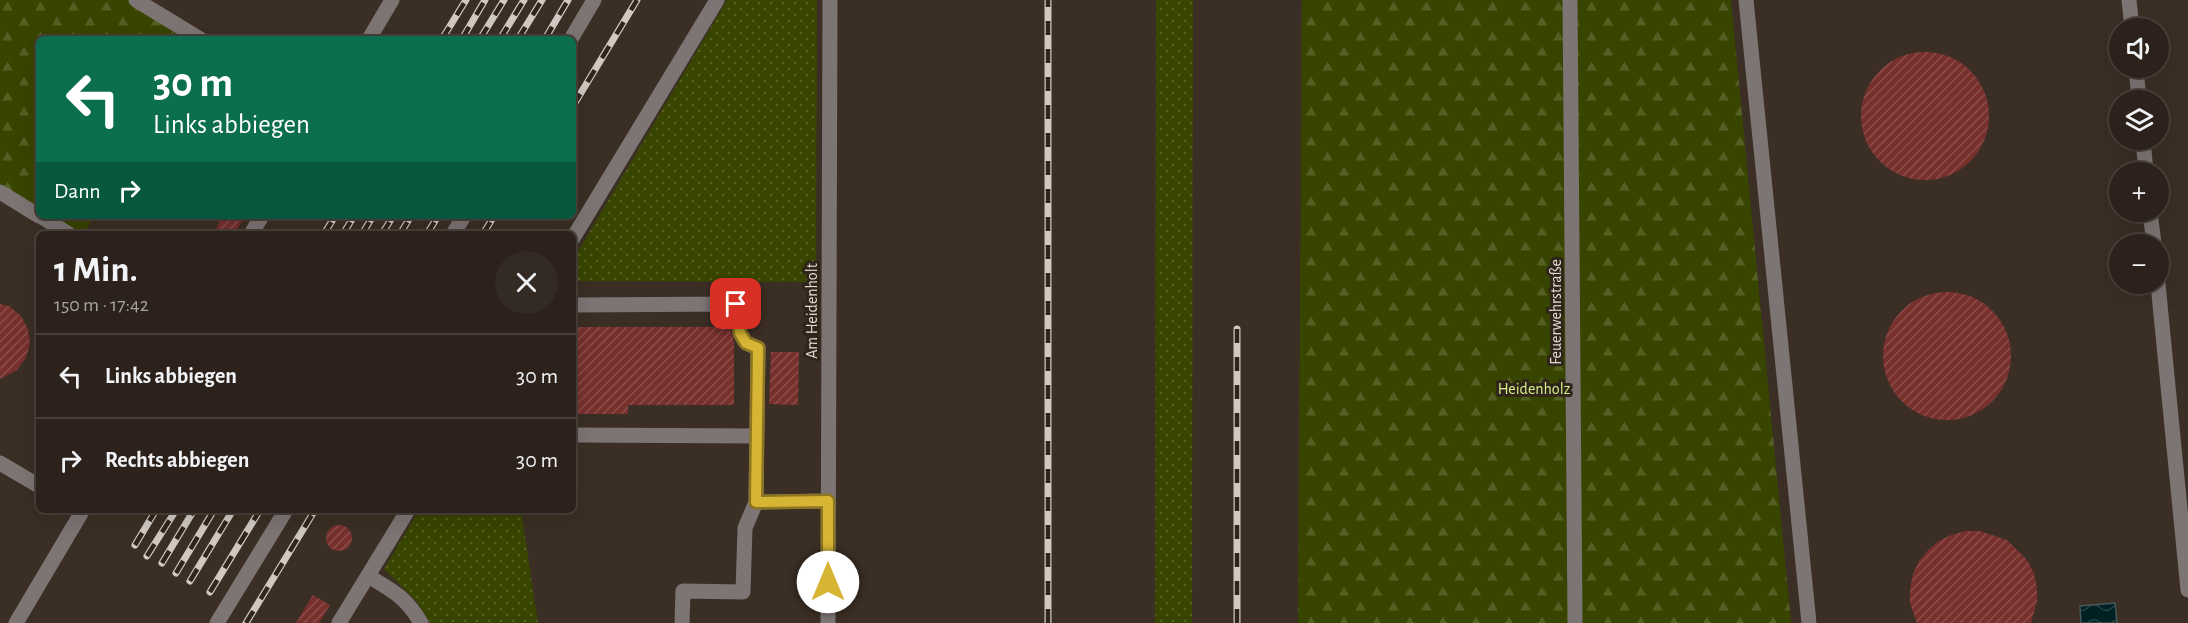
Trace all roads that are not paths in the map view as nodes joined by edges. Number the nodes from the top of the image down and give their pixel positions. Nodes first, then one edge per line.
1 (135, 0) edge
2 (392, 0) edge
3 (594, 0) edge
4 (717, 0) edge
5 (830, 0) edge
6 (1570, 0) edge
7 (1746, 0) edge
8 (2129, 0) edge
9 (2131, 18) edge
10 (195, 36) edge
11 (371, 36) edge
12 (573, 36) edge
13 (0, 192) edge
14 (36, 214) edge
15 (44, 219) edge
16 (64, 231) edge
17 (576, 233) edge
18 (2158, 294) edge
19 (576, 305) edge
20 (576, 435) edge
21 (757, 436) junction
22 (0, 463) edge
23 (36, 484) edge
24 (828, 501) junction
25 (756, 502) junction
26 (80, 513) edge
27 (284, 513) edge
28 (406, 513) edge
29 (368, 576) junction
30 (2188, 590) edge
31 (15, 623) edge
32 (217, 623) edge
33 (339, 623) edge
34 (421, 623) edge
35 (682, 623) edge
36 (828, 623) edge
37 (1575, 623) edge
38 (1809, 623) edge

1 - 10 street
2 - 11 street
3 - 12 street
4 - 17 street
5 - 24 street, Am Heidenholt
6 - 37 street, Feuerwehrstraße
7 - 38 street
8 - 9 street
13 - 14 street
15 - 16 street
18 - 30 street
19 - 21 street
20 - 21 street
21 - 25 street
22 - 23 street
24 - 25 street
24 - 36 street, Am Heidenholt
25 - 35 street
26 - 31 street
27 - 32 street
28 - 29 street
29 - 33 street
29 - 34 street

